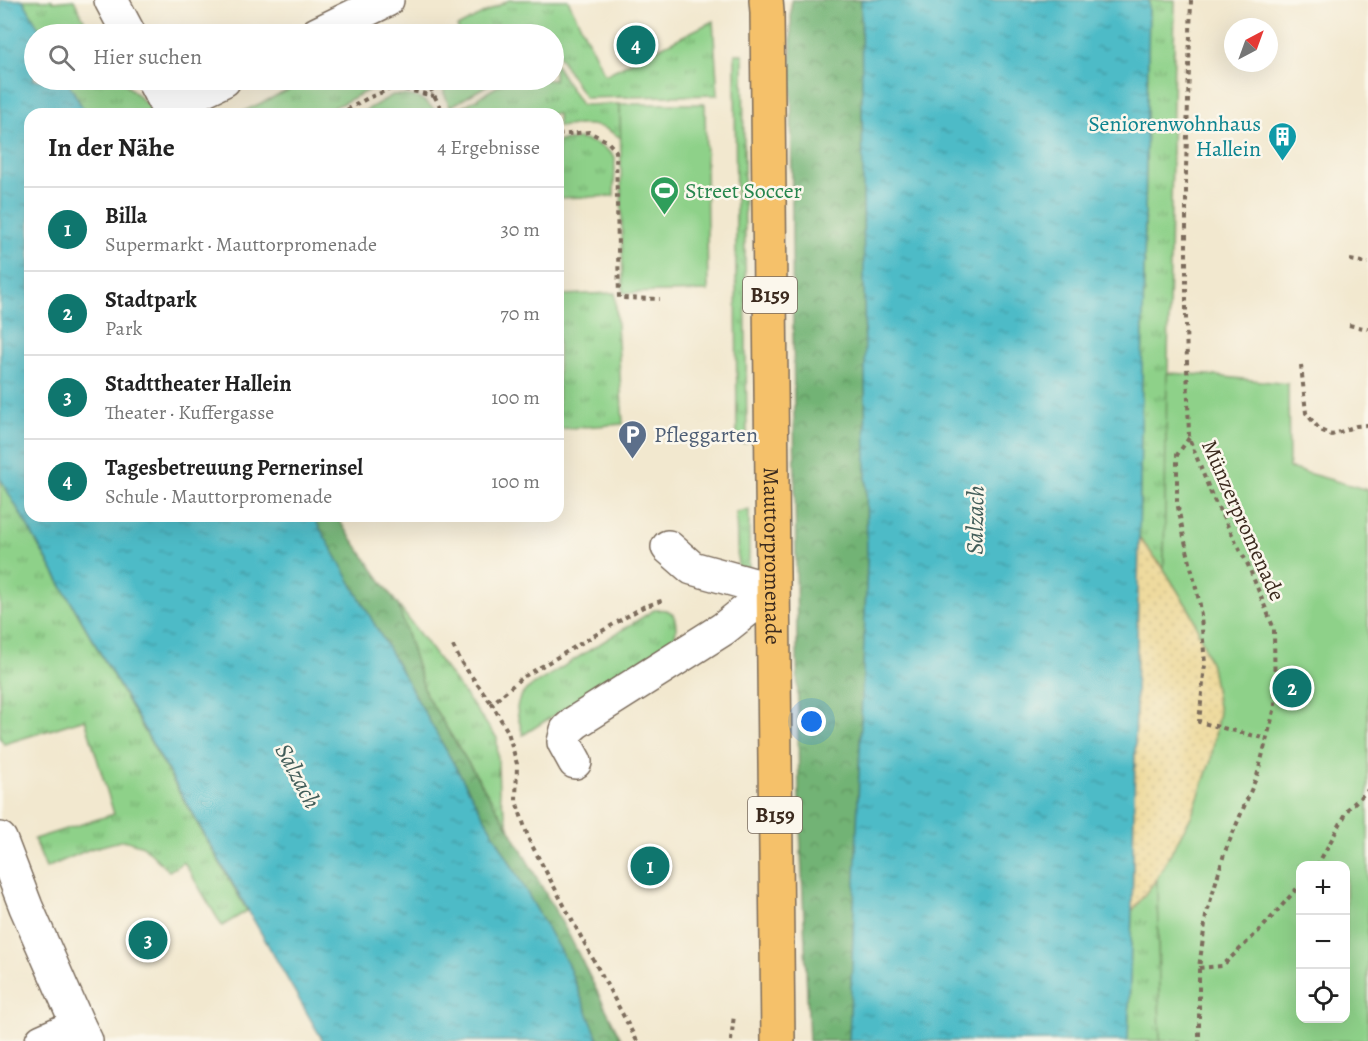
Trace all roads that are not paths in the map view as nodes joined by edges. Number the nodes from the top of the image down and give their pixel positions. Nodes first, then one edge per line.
1 (111, 0) edge
2 (387, 0) edge
3 (766, 0) edge
4 (124, 24) edge
5 (338, 24) edge
6 (158, 90) edge
7 (203, 90) edge
8 (668, 547) dead end
9 (772, 590) junction
10 (575, 762) dead end
11 (0, 839) edge
12 (13, 911) edge
13 (82, 1033) edge
14 (42, 1041) edge
15 (778, 1041) edge

1 - 4 street
2 - 5 street
3 - 9 main road, Mauttorpromenade / B159
6 - 7 street
8 - 9 street
9 - 10 street
9 - 15 main road, Mauttorpromenade / B159
11 - 12 street
12 - 13 street
13 - 14 street

